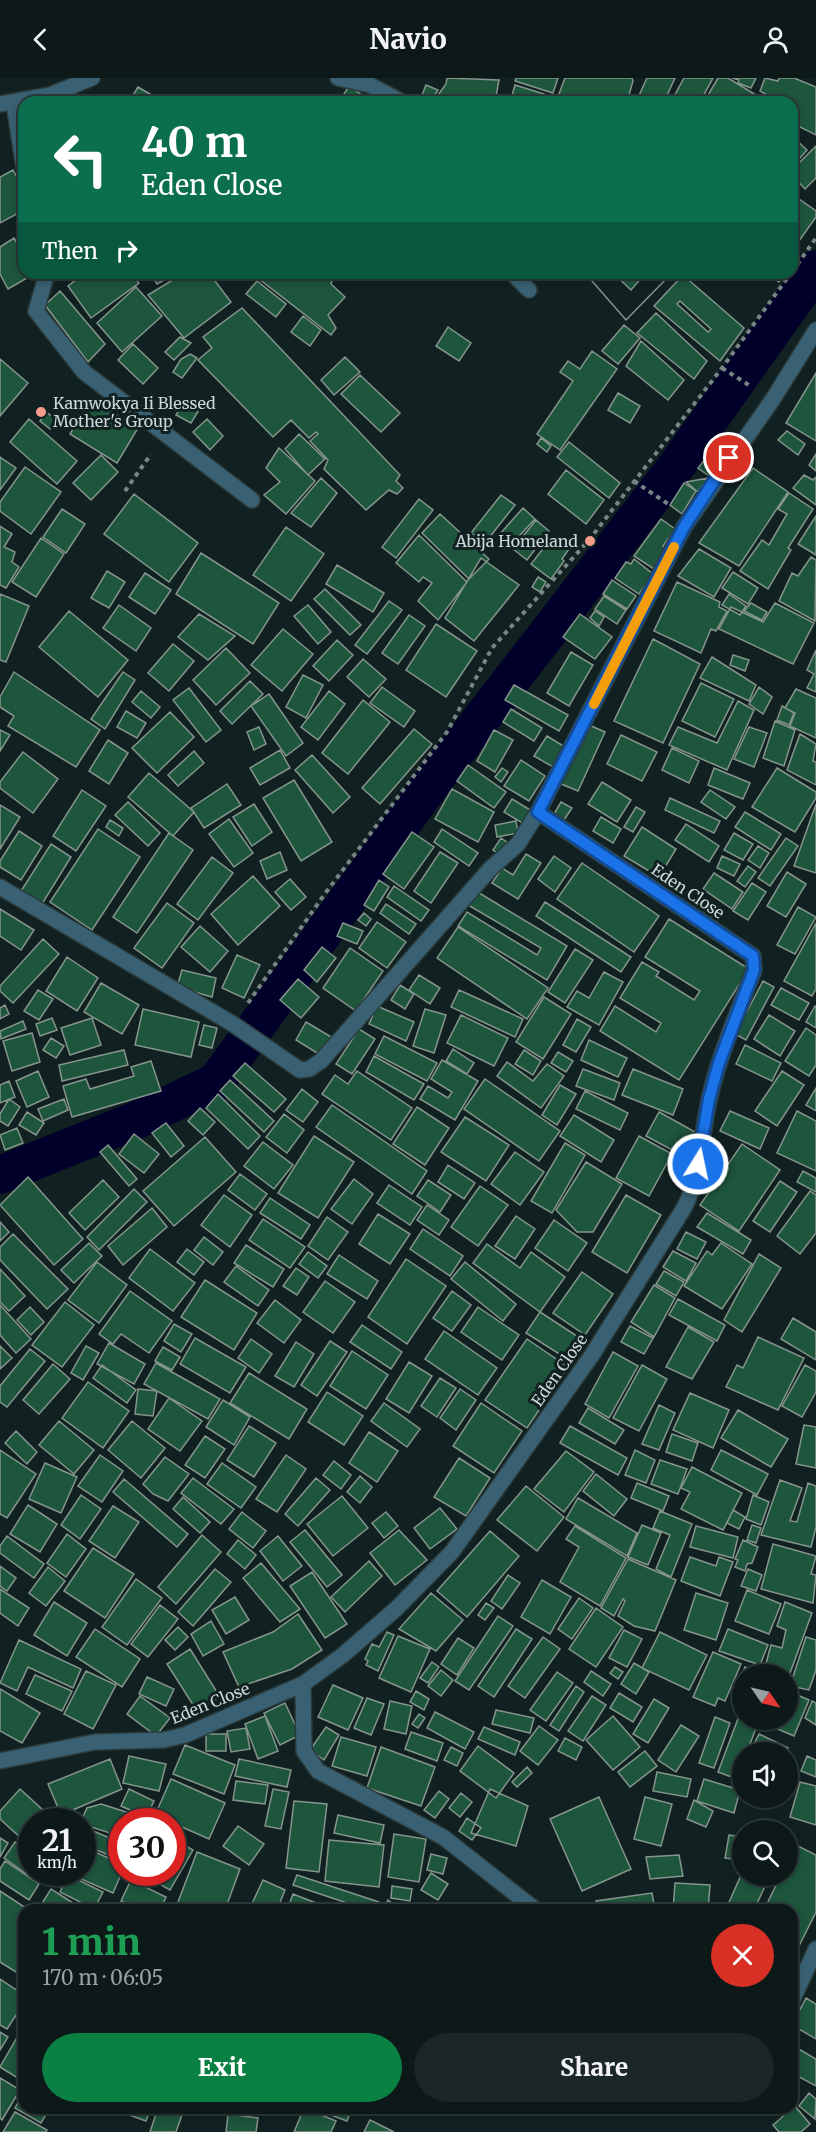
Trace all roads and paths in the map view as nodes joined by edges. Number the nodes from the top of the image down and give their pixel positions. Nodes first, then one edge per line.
1 (92, 78) edge
2 (338, 78) edge
3 (45, 96) edge
4 (391, 96) edge
5 (7, 104) edge
6 (18, 146) edge
7 (816, 238) edge
8 (798, 262) edge
9 (45, 279) edge
10 (518, 279) edge
11 (786, 279) edge
12 (529, 290) dead end
13 (816, 330) edge
14 (722, 368) junction
15 (755, 390) dead end
16 (165, 434) junction
17 (634, 481) junction
18 (125, 491) dead end
19 (252, 500) dead end
20 (667, 502) dead end
21 (538, 812) junction
22 (0, 888) edge
23 (233, 1024) junction
24 (303, 1684) junction
25 (0, 1761) edge
26 (528, 1904) edge
27 (816, 1949) edge
28 (798, 1988) edge

1 - 3 street
2 - 4 street
5 - 6 street
7 - 8 path
9 - 16 street
10 - 12 street
11 - 14 path
13 - 21 street
14 - 15 path
14 - 17 path
16 - 18 path
16 - 19 street
17 - 20 path
17 - 23 path
21 - 23 street
21 - 24 street, Eden Close
22 - 23 street
24 - 25 street, Eden Close
24 - 26 street
27 - 28 street

